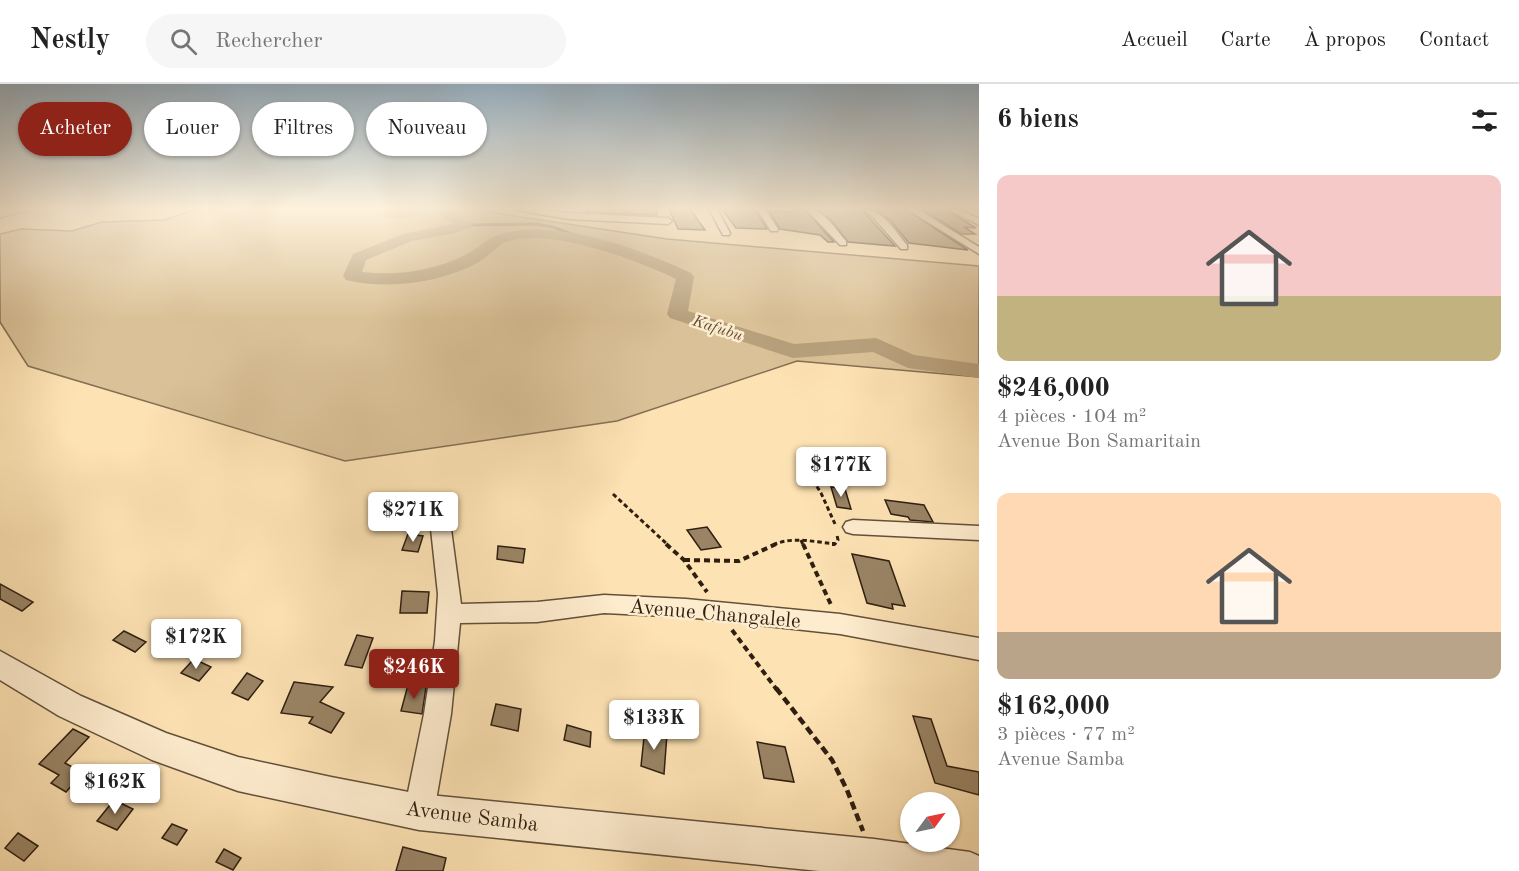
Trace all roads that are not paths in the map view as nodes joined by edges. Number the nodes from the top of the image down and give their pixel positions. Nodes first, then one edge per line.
1 (844, 526) road end
2 (441, 529) dead end
3 (979, 533) edge
4 (449, 615) junction
5 (979, 649) edge
6 (0, 664) edge
7 (419, 812) junction
8 (876, 865) edge
9 (970, 871) edge

1 - 3 street
2 - 4 street
4 - 5 street, Avenue Changalele
4 - 7 street
6 - 7 street, Avenue Samba
7 - 8 street, Avenue Samba
8 - 9 street, Avenue Samba

